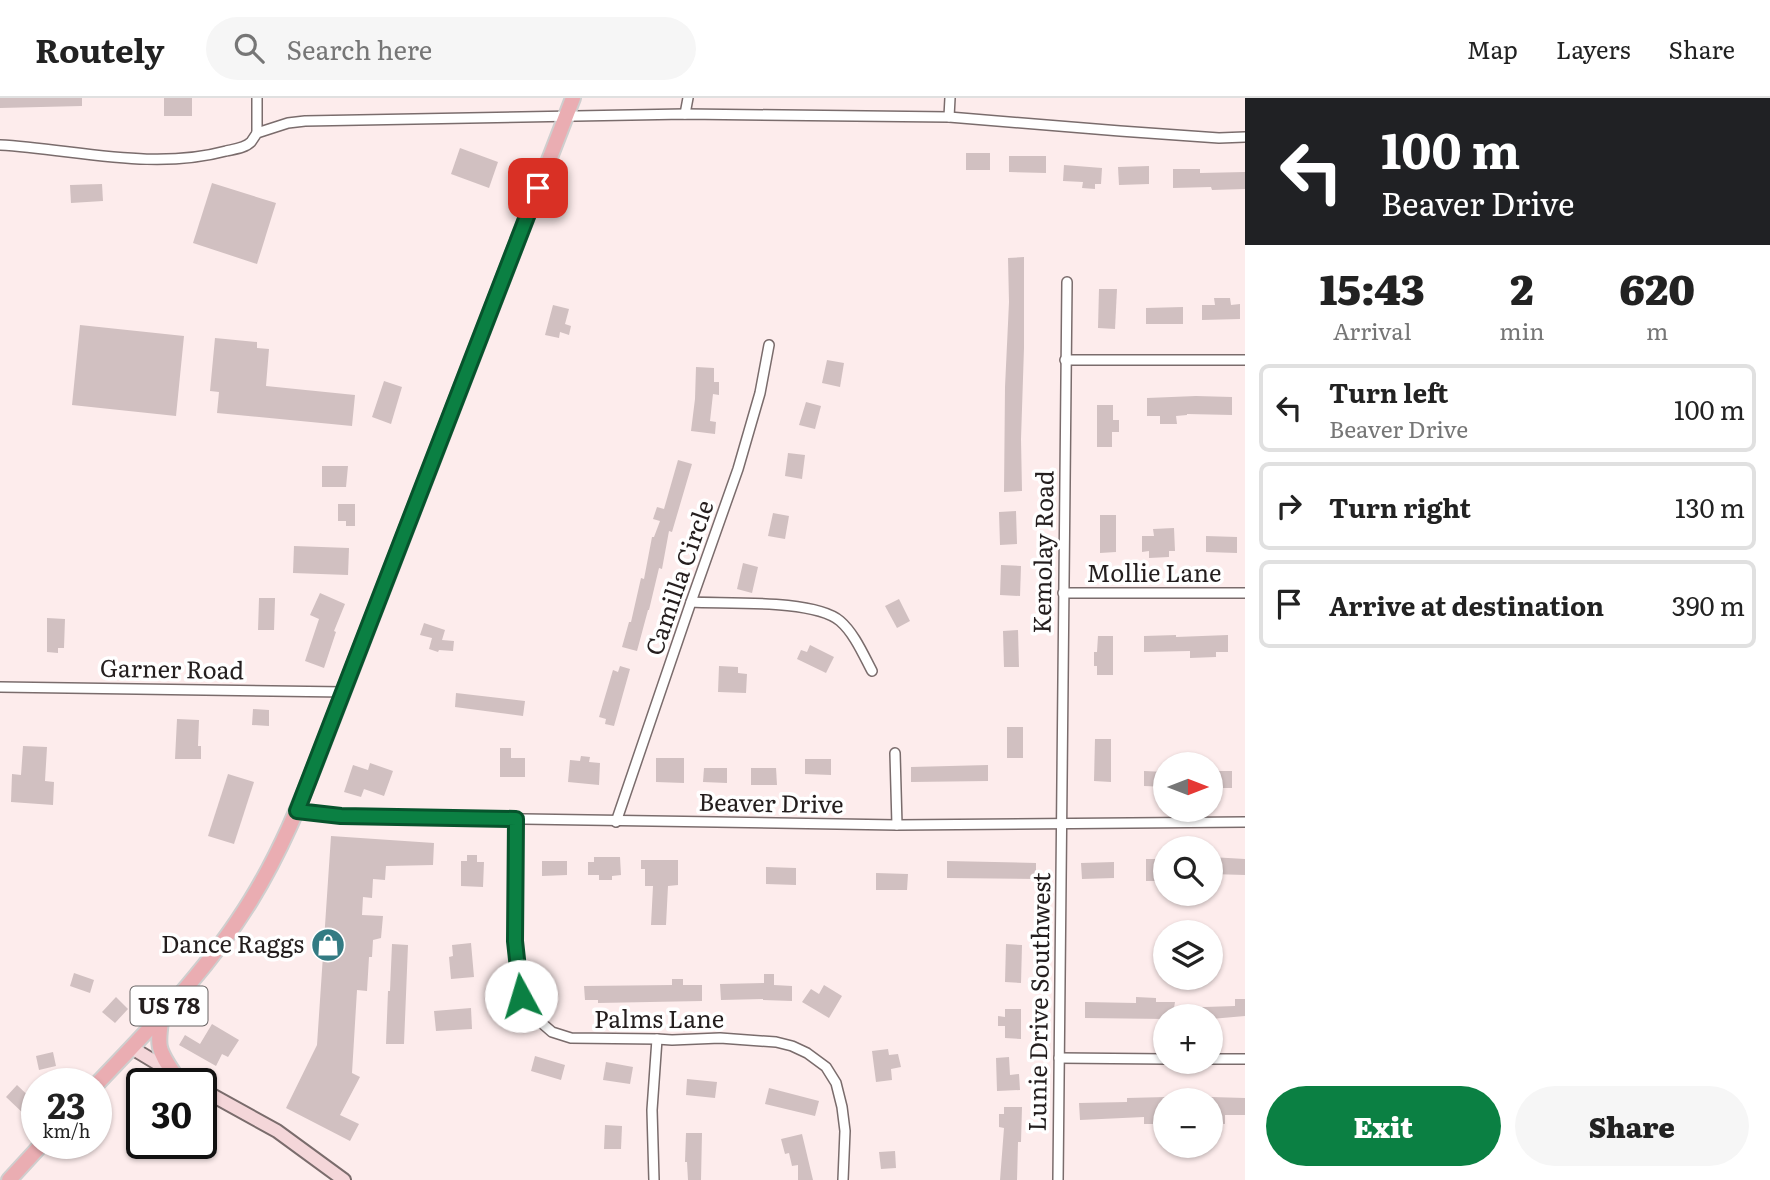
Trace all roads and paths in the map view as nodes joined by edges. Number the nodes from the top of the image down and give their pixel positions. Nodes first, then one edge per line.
1 (257, 98) edge
2 (573, 98) edge
3 (688, 98) edge
4 (950, 98) edge
5 (685, 114) junction
6 (566, 116) junction
7 (949, 117) junction
8 (257, 133) junction
9 (1245, 137) edge
10 (0, 145) edge
11 (1067, 282) dead end
12 (769, 345) dead end
13 (1065, 360) junction
14 (1245, 360) edge
15 (1063, 593) junction
16 (1245, 593) edge
17 (691, 602) junction
18 (872, 671) dead end
19 (0, 687) edge
20 (344, 692) junction
21 (895, 753) dead end
22 (297, 811) junction
23 (516, 819) junction
24 (617, 822) junction
25 (1245, 822) edge
26 (1061, 823) junction
27 (897, 825) junction
28 (163, 1013) junction
29 (657, 1039) junction
30 (131, 1048) junction
31 (1059, 1058) junction
32 (1153, 1059) edge
33 (1223, 1059) edge
34 (1245, 1059) edge
35 (112, 1068) edge
36 (164, 1068) edge
37 (170, 1068) edge
38 (217, 1098) edge
39 (28, 1159) edge
40 (338, 1179) edge
41 (9, 1180) edge
42 (654, 1180) edge
43 (844, 1180) edge
44 (1058, 1180) edge

1 - 8 street
2 - 6 main road, US 78
3 - 5 street
4 - 7 street
5 - 6 street
5 - 7 street
6 - 8 street
6 - 20 main road, US 78
7 - 9 street
8 - 10 street
11 - 13 street, Kemolay Road
12 - 17 street, Camilla Circle
13 - 14 street
13 - 15 street, Kemolay Road
15 - 16 street, Mollie Lane
15 - 26 street, Kemolay Road
17 - 18 street
17 - 24 street, Camilla Circle
19 - 20 street, Garner Road
20 - 22 main road, US 78
21 - 27 street
22 - 23 street, Beaver Drive
22 - 28 main road, US 78
23 - 24 street, Beaver Drive
23 - 29 street, Palms Lane
24 - 27 street, Beaver Drive
25 - 26 street, Beaver Drive
26 - 27 street, Beaver Drive
26 - 31 street, Lunie Drive Southwest
28 - 30 main road, US 78
28 - 37 main road
29 - 42 street
29 - 43 street, Palms Lane
30 - 35 main road, US 78
30 - 36 street
31 - 32 street
31 - 44 street, Lunie Drive Southwest
33 - 34 street
38 - 40 street
39 - 41 main road

